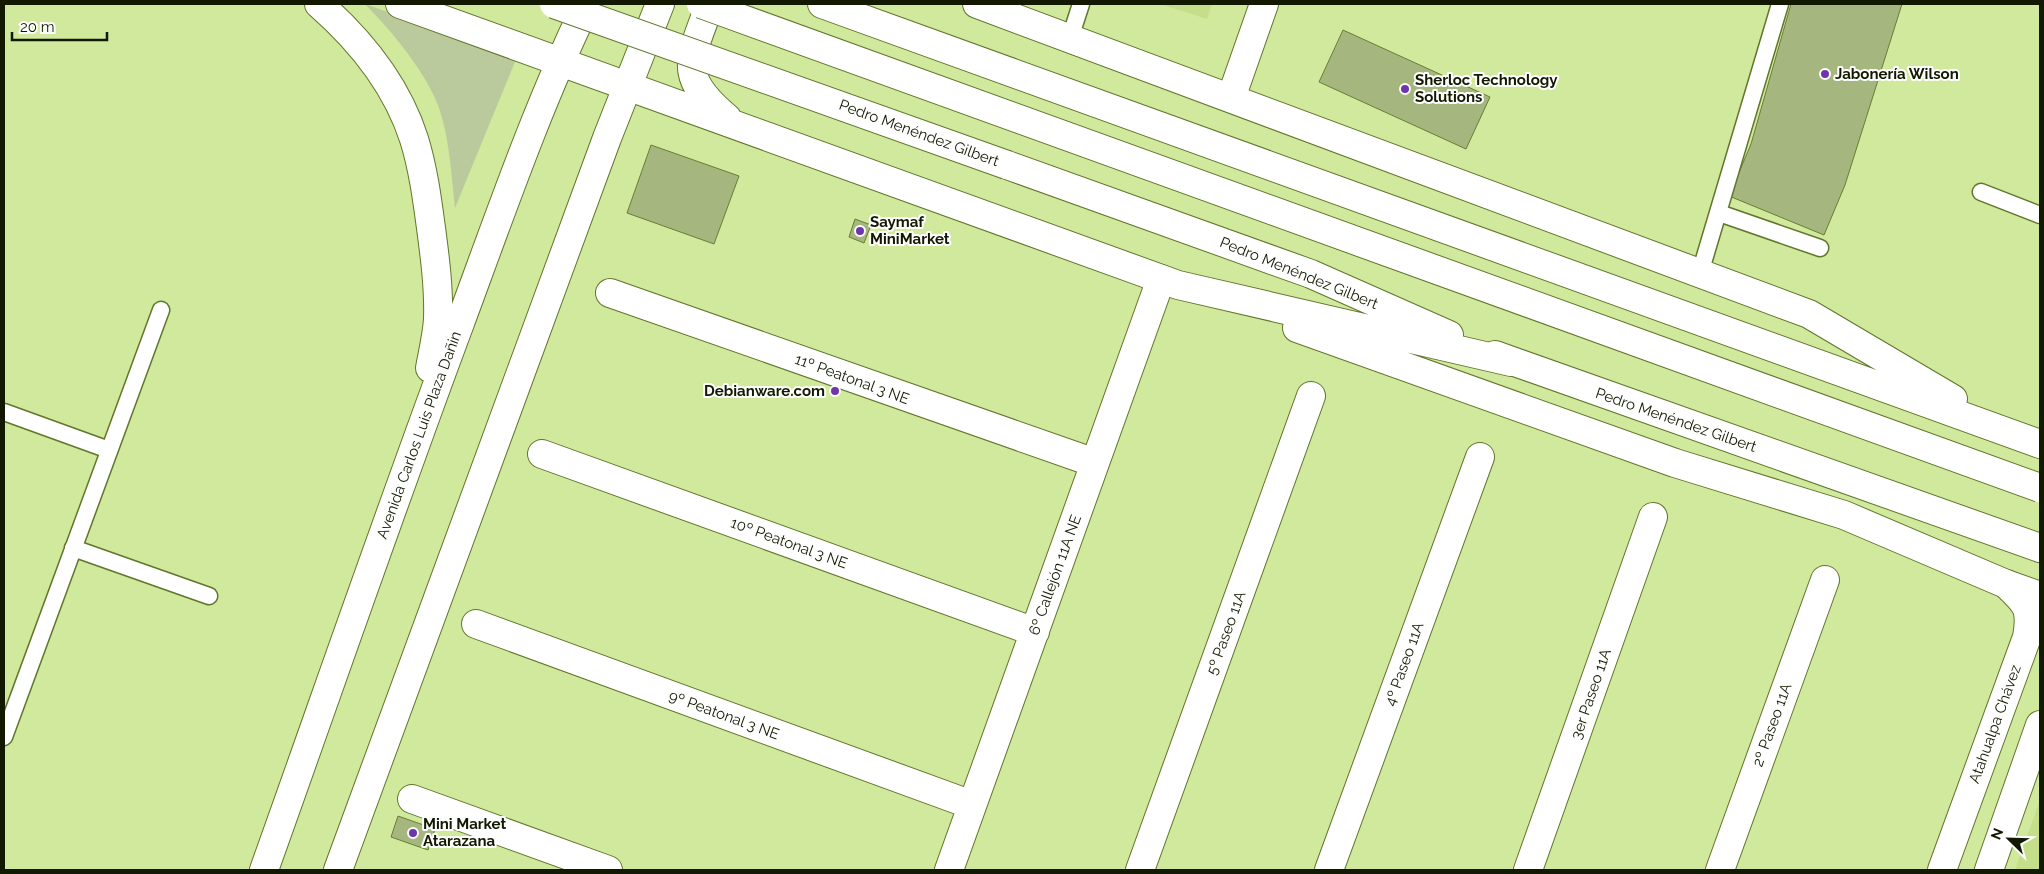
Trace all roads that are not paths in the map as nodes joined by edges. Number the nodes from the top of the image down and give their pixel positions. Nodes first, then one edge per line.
1 (319, 4) edge
2 (400, 4) edge
3 (554, 4) edge
4 (587, 4) edge
5 (660, 4) edge
6 (701, 4) edge
7 (710, 4) edge
8 (822, 4) edge
9 (977, 4) edge
10 (998, 4) edge
11 (1081, 4) edge
12 (1264, 4) edge
13 (1780, 4) edge
14 (1020, 19) junction
15 (1070, 38) junction
16 (559, 61) junction
17 (627, 86) junction
18 (1231, 98) junction
19 (734, 124) junction
20 (1981, 192) dead end
21 (1718, 213) junction
22 (2040, 215) edge
23 (1820, 248) dead end
24 (1700, 273) junction
25 (1170, 282) junction
26 (610, 293) dead end
27 (161, 310) dead end
28 (1511, 362) junction
29 (1312, 396) dead end
30 (4, 412) edge
31 (421, 428) junction
32 (2008, 432) junction
33 (2040, 444) edge
34 (109, 450) junction
35 (542, 454) dead end
36 (1480, 457) dead end
37 (1095, 463) junction
38 (2040, 488) edge
39 (1653, 517) dead end
40 (73, 548) junction
41 (2040, 548) edge
42 (1825, 580) dead end
43 (2006, 584) junction
44 (209, 596) dead end
45 (2040, 596) edge
46 (476, 624) dead end
47 (1034, 632) junction
48 (2040, 725) edge
49 (4, 737) edge
50 (412, 798) dead end
51 (972, 804) junction
52 (264, 870) edge
53 (338, 870) edge
54 (608, 870) edge
55 (949, 870) edge
56 (1140, 870) edge
57 (1329, 870) edge
58 (1528, 870) edge
59 (1720, 870) edge
60 (1942, 870) edge
61 (1989, 870) edge

1 - 31 main road
2 - 16 main road
3 - 28 main road, Pedro Menéndez Gilbert, bridge
4 - 16 main road, Avenida Carlos Luis Plaza Dañin
5 - 17 main road
6 - 38 main road, bridge
7 - 19 main road
8 - 32 main road
9 - 14 main road
10 - 14 lane
11 - 15 lane
12 - 18 main road
13 - 21 lane
14 - 15 main road
15 - 18 main road
16 - 17 main road
16 - 31 main road, Avenida Carlos Luis Plaza Dañin
17 - 19 main road
17 - 53 main road
18 - 24 main road
19 - 25 main road
20 - 22 lane
21 - 23 lane
21 - 24 lane
24 - 32 main road
25 - 28 main road
25 - 37 main road, 6º Callejón 11A NE
25 - 43 main road
26 - 37 main road, 11º Peatonal 3 NE
27 - 34 lane
28 - 41 main road, Pedro Menéndez Gilbert
29 - 56 main road, 5º Paseo 11A
30 - 34 lane
31 - 52 main road, Avenida Carlos Luis Plaza Dañin
32 - 33 main road
34 - 40 lane
35 - 47 main road, 10º Peatonal 3 NE
36 - 57 main road, 4º Paseo 11A
37 - 47 main road, 6º Callejón 11A NE
39 - 58 main road, 3er Paseo 11A
40 - 44 lane
40 - 49 lane
42 - 59 main road, 2º Paseo 11A
43 - 45 main road
43 - 60 main road, Atahualpa Chávez
46 - 51 main road, 9º Peatonal 3 NE
47 - 51 main road, 6º Callejón 11A NE
48 - 61 main road
50 - 54 main road
51 - 55 main road, 6º Callejón 11A NE

